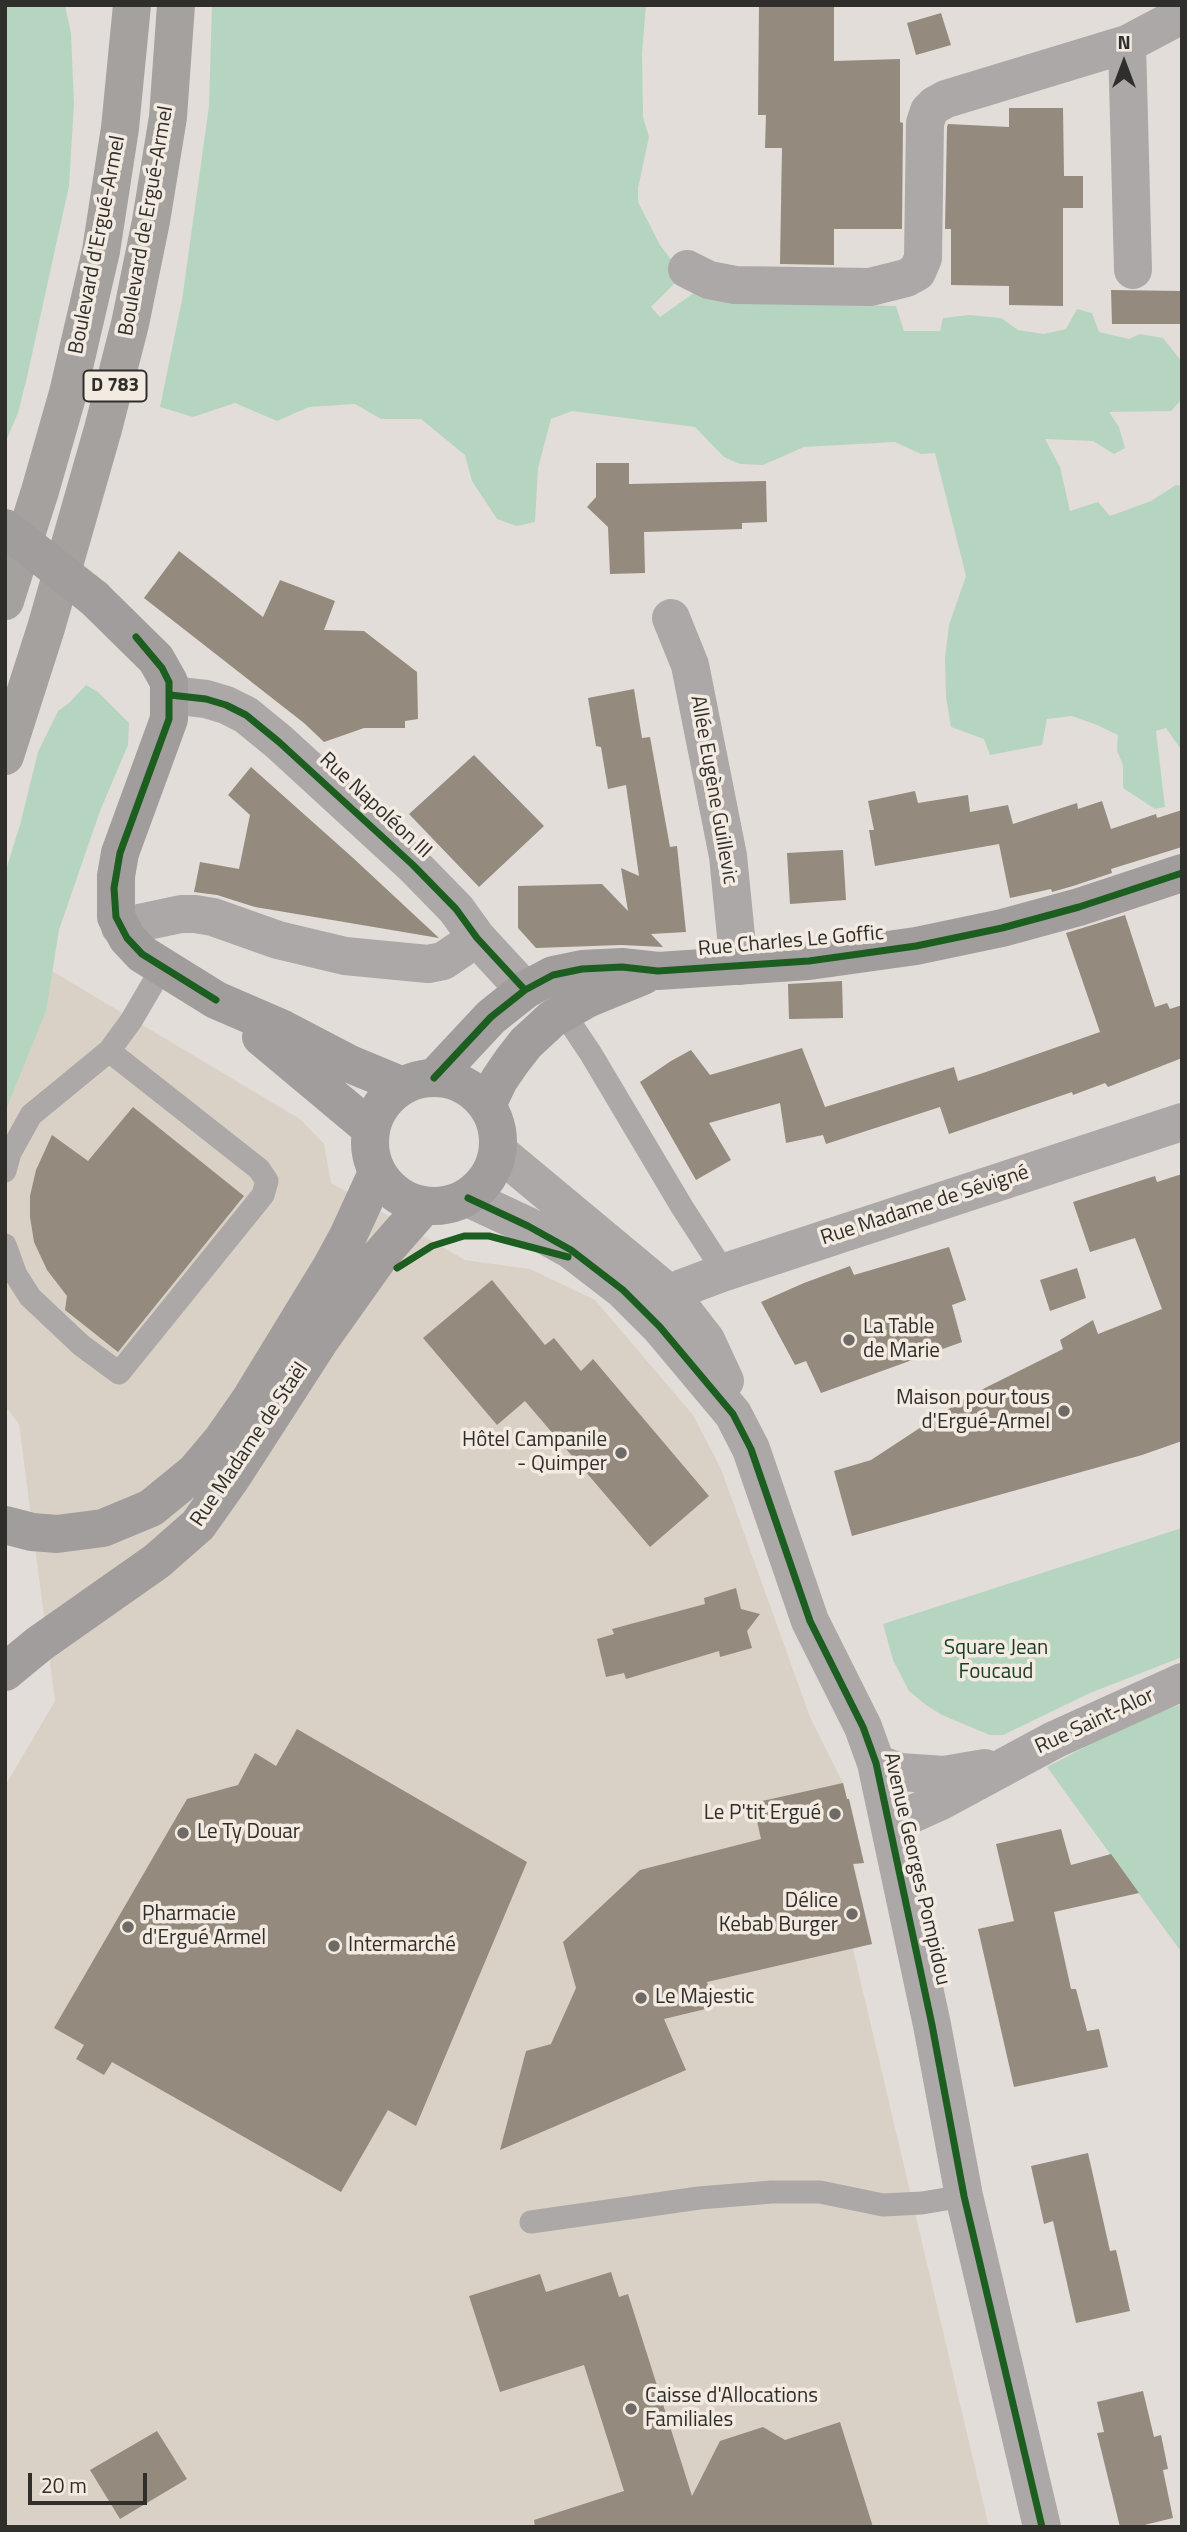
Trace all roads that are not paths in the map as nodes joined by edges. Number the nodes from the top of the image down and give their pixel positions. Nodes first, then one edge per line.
1 (132, 5) edge
2 (176, 5) edge
3 (1182, 15) edge
4 (1127, 44) junction
5 (687, 269) dead end
6 (1133, 270) dead end
7 (5, 528) edge
8 (5, 601) edge
9 (671, 618) dead end
10 (170, 695) junction
11 (5, 757) edge
12 (1182, 873) edge
13 (120, 927) junction
14 (477, 938) junction
15 (739, 966) junction
16 (162, 968) junction
17 (658, 971) junction
18 (525, 989) junction
19 (216, 1000) junction
20 (563, 1012) junction
21 (109, 1051) junction
22 (419, 1082) junction
23 (487, 1105) junction
24 (1182, 1122) edge
25 (372, 1129) junction
26 (499, 1152) junction
27 (5, 1171) edge
28 (377, 1172) junction
29 (468, 1198) junction
30 (424, 1206) junction
31 (5, 1245) edge
32 (722, 1273) junction
33 (666, 1312) junction
34 (5, 1525) edge
35 (5, 1672) edge
36 (1182, 1682) edge
37 (876, 1763) junction
38 (1008, 1763) junction
39 (890, 1824) junction
40 (964, 2196) junction
41 (531, 2222) dead end
42 (1041, 2527) edge

1 - 8 main road, Boulevard d'Ergué-Armel / D 783
2 - 11 main road, Boulevard de Ergué-Armel / D 783
3 - 4 street
4 - 5 street
4 - 6 street
7 - 10 street, bridge
9 - 15 street, Allée Eugène Guillevic
10 - 13 street
10 - 14 street, Rue Napoléon III
12 - 15 street, Rue Charles Le Goffic
13 - 14 street
13 - 16 street
14 - 18 street, Rue Napoléon III
15 - 17 street, Rue Charles Le Goffic
16 - 19 street
16 - 21 lane
17 - 18 street, Rue Charles Le Goffic
17 - 20 street, Rue Charles Le Goffic
18 - 22 street, Rue Charles Le Goffic
19 - 22 street
19 - 25 street
20 - 23 street, Rue Charles Le Goffic
20 - 32 lane
21 - 27 lane
21 - 31 lane
22 - 23 street
22 - 25 street
23 - 26 street
24 - 32 street, Rue Madame de Sévigné
25 - 28 street
26 - 29 street
26 - 33 street, Avenue Georges Pompidou
28 - 30 street
28 - 34 street, Rue Madame de Staël
29 - 30 street
29 - 33 street
30 - 35 street, Rue Madame de Staël
32 - 33 street, Rue Madame de Sévigné
33 - 37 street, Avenue Georges Pompidou
36 - 38 street, Rue Saint-Alor
37 - 38 street, Rue Saint-Alor
37 - 39 street, Avenue Georges Pompidou
38 - 39 street, Rue Saint-Alor
39 - 40 street, Avenue Georges Pompidou
40 - 41 lane
40 - 42 street, Avenue Georges Pompidou

